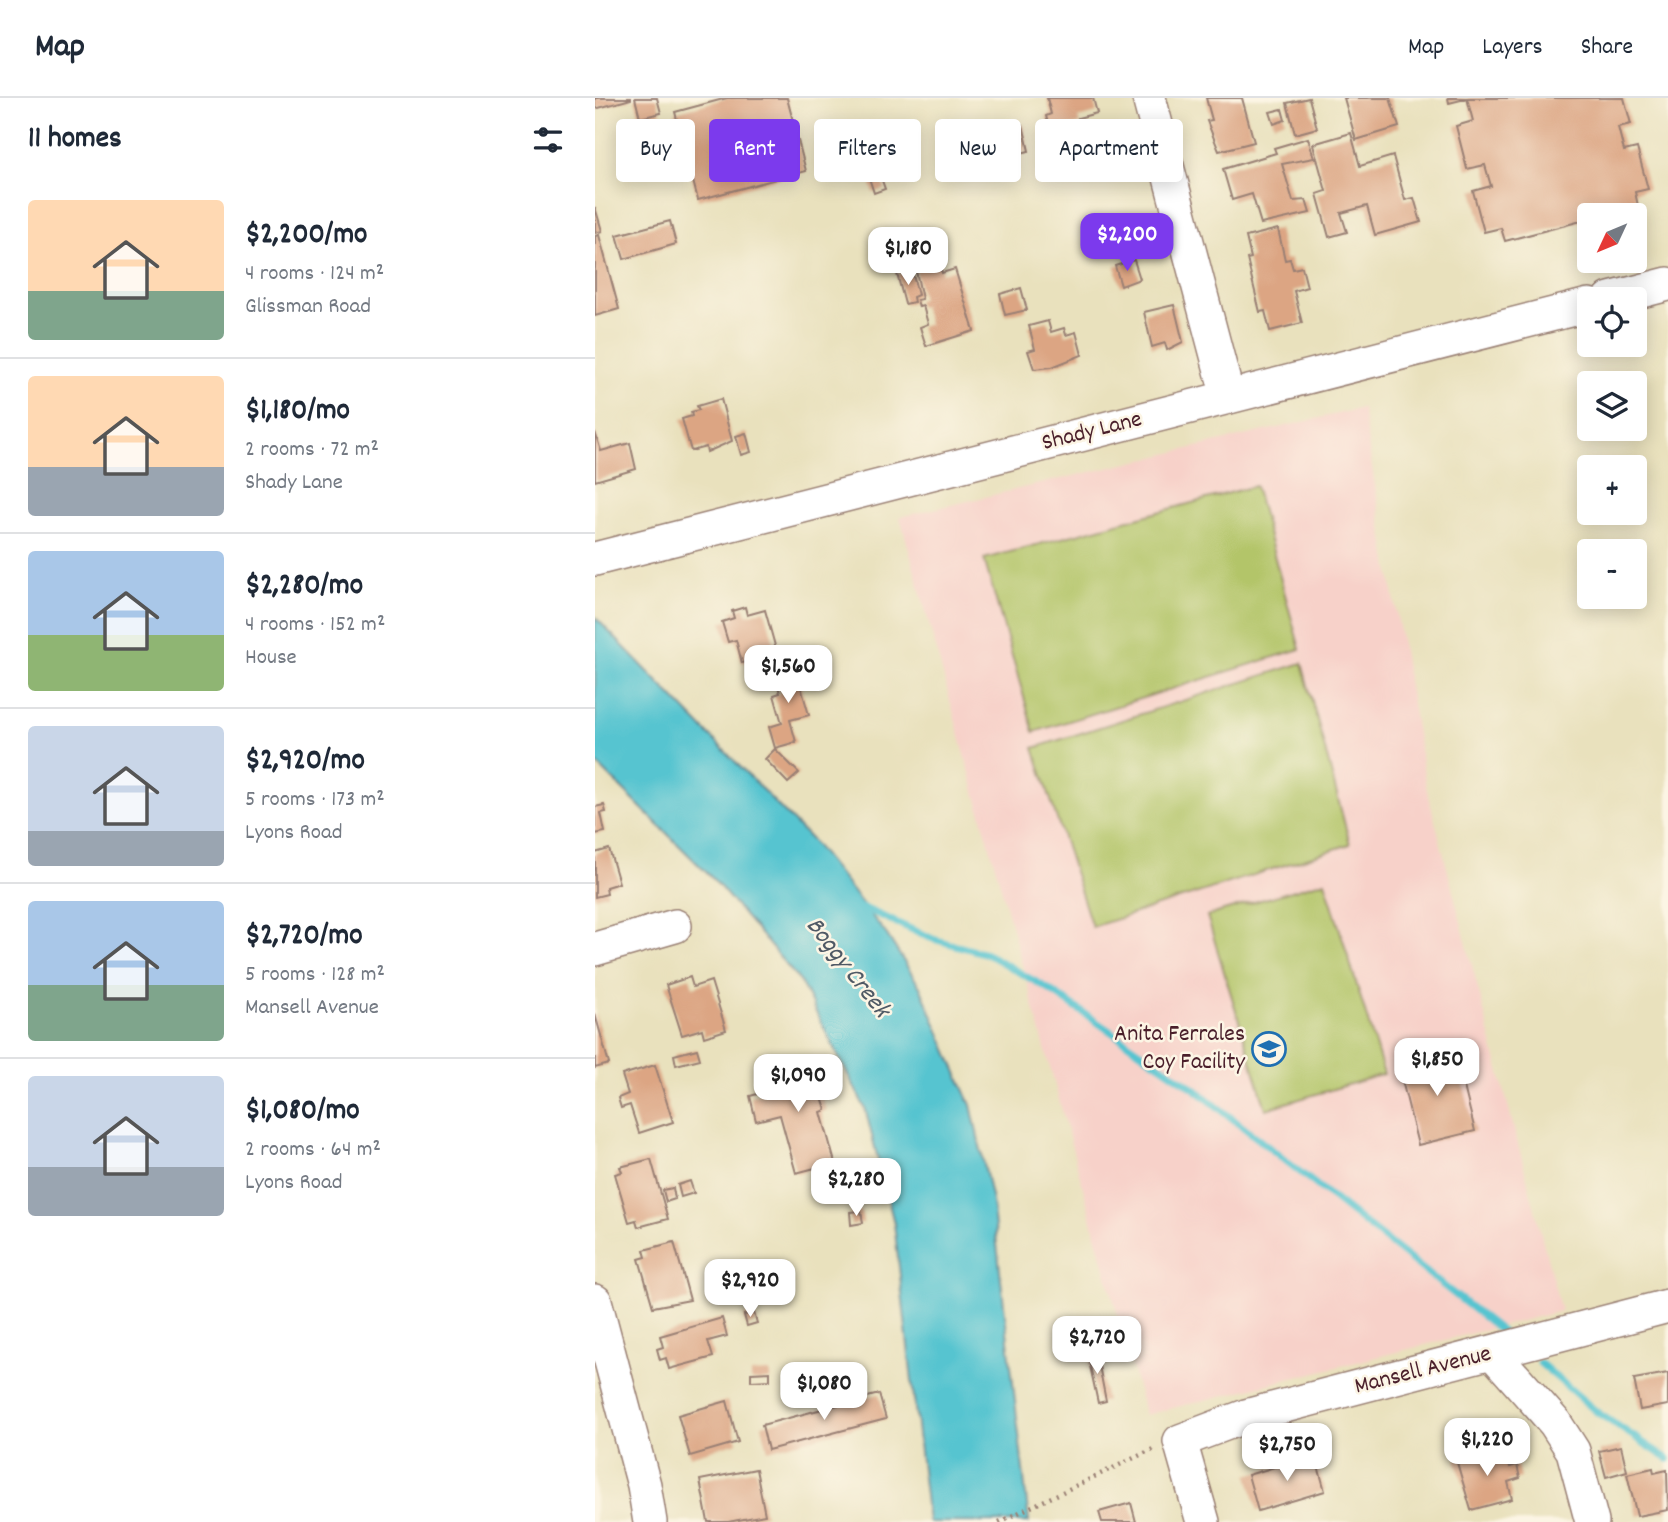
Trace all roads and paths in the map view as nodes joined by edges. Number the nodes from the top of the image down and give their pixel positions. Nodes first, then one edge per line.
1 (1149, 98) edge
2 (1668, 284) edge
3 (1647, 289) edge
4 (1577, 308) edge
5 (1228, 397) junction
6 (595, 559) edge
7 (675, 926) dead end
8 (595, 949) edge
9 (1668, 1306) edge
10 (598, 1320) edge
11 (1493, 1353) junction
12 (1180, 1441) junction
13 (650, 1522) edge
14 (999, 1522) edge
15 (1203, 1522) edge
16 (1592, 1522) edge

1 - 5 street
2 - 3 street
4 - 5 street, Shady Lane
5 - 6 street, Shady Lane
7 - 8 street
9 - 11 street, Mansell Avenue
10 - 13 street
11 - 12 street, Mansell Avenue
11 - 16 street
12 - 14 path
12 - 15 street

